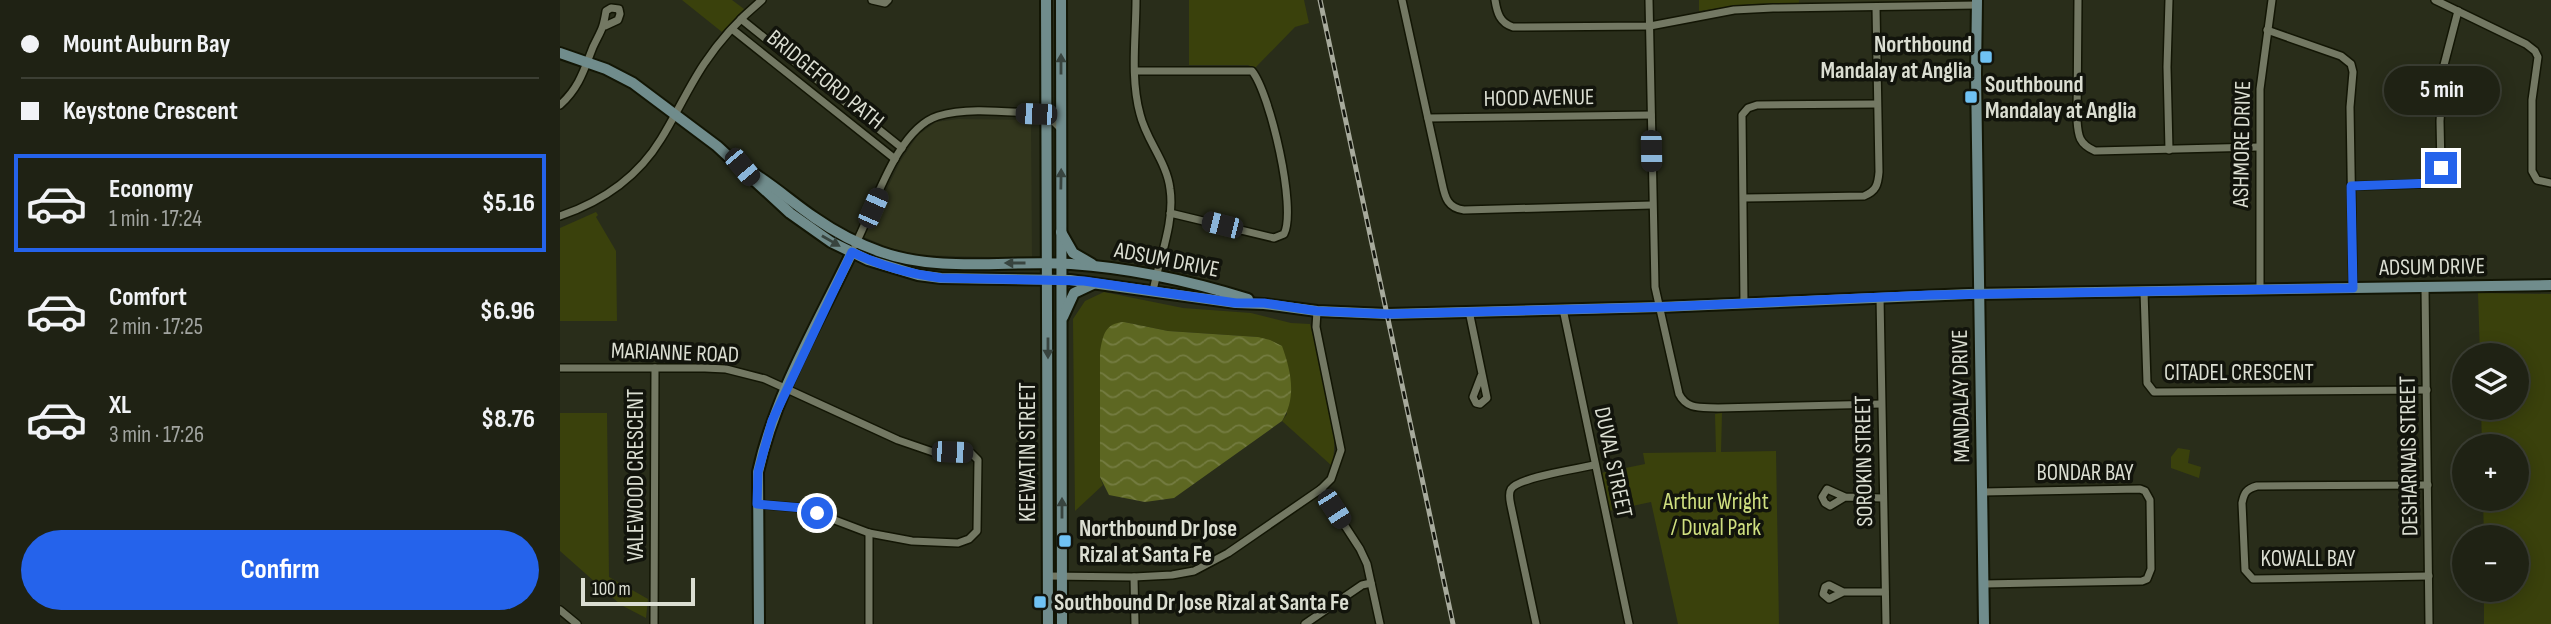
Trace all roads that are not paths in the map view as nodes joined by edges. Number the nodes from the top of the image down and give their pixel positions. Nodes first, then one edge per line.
1 (762, 0) edge
2 (872, 0) edge
3 (888, 0) edge
4 (1046, 0) edge
5 (1061, 0) edge
6 (1136, 0) edge
7 (1402, 0) edge
8 (1495, 0) edge
9 (1650, 0) edge
10 (2078, 0) edge
11 (2169, 0) edge
12 (2272, 0) edge
13 (2435, 0) edge
14 (1977, 3) edge
15 (1876, 7) junction
16 (2458, 11) junction
17 (741, 19) junction
18 (605, 26) dead end
19 (1650, 26) junction
20 (732, 29) junction
21 (2267, 30) junction
22 (560, 53) edge
23 (588, 64) junction
24 (1136, 71) junction
25 (1877, 104) junction
26 (560, 105) edge
27 (675, 113) junction
28 (1046, 114) junction
29 (1651, 115) junction
30 (1428, 118) junction
31 (1061, 129) junction
32 (902, 148) junction
33 (2259, 148) junction
34 (2169, 150) junction
35 (895, 159) junction
36 (2551, 183) edge
37 (2351, 186) junction
38 (1744, 198) junction
39 (1652, 205) junction
40 (1170, 213) junction
41 (560, 216) edge
42 (1060, 230) junction
43 (854, 247) junction
44 (1048, 263) junction
45 (1060, 264) junction
46 (1098, 267) junction
47 (1156, 275) junction
48 (1048, 279) junction
49 (1060, 280) junction
50 (1099, 282) junction
51 (2551, 285) edge
52 (2425, 287) junction
53 (2353, 288) junction
54 (2260, 290) junction
55 (1153, 291) junction
56 (2144, 291) junction
57 (1980, 294) junction
58 (1880, 297) junction
59 (1264, 303) junction
60 (1744, 303) junction
61 (1660, 307) junction
62 (1563, 309) junction
63 (1317, 311) junction
64 (1469, 311) junction
65 (1060, 324) junction
66 (560, 368) edge
67 (655, 368) junction
68 (1480, 376) dead end
69 (786, 389) junction
70 (2427, 390) junction
71 (1881, 404) junction
72 (1594, 465) junction
73 (2428, 485) junction
74 (1321, 489) junction
75 (1983, 492) junction
76 (1845, 497) dead end
77 (1883, 498) junction
78 (757, 504) junction
79 (870, 533) junction
80 (1047, 576) junction
81 (1062, 576) junction
82 (2429, 576) junction
83 (1134, 577) junction
84 (1371, 583) junction
85 (1984, 584) junction
86 (1843, 592) dead end
87 (1885, 592) junction
88 (560, 610) edge
89 (577, 624) edge
90 (654, 624) edge
91 (759, 624) edge
92 (869, 624) edge
93 (1048, 624) edge
94 (1062, 624) edge
95 (1135, 624) edge
96 (1306, 624) edge
97 (1380, 624) edge
98 (1536, 624) edge
99 (1629, 624) edge
100 (1886, 624) edge
101 (1984, 624) edge
102 (2429, 624) edge

1 - 17 street
2 - 3 street
4 - 28 street, KEEWATIN STREET
31 -> 5 street, KEEWATIN STREET
6 - 24 street
7 - 30 street
8 - 19 street
9 - 19 street
10 - 34 street
11 - 34 street
12 - 21 street, ASHMORE DRIVE
13 - 16 street
14 - 15 street
14 - 57 street, MANDALAY DRIVE
15 - 19 street
15 - 25 street
16 - 36 street
16 - 37 street
17 - 20 street
17 - 32 street, BRIDGEFORD PATH
18 - 23 street
19 - 29 street
20 - 27 street
20 - 35 street, BRIDGEFORD PATH
21 - 33 street, ASHMORE DRIVE
21 - 37 street
22 - 23 street
23 - 26 street
23 - 27 street
24 - 40 street
24 - 40 street
25 - 38 street
25 - 38 street
27 - 41 street
27 - 43 street
28 - 31 street
28 - 32 street
28 - 44 street, KEEWATIN STREET
29 - 30 street, HOOD AVENUE
29 - 39 street
30 - 39 street
42 -> 31 street, KEEWATIN STREET
32 - 35 street
33 - 34 street
33 - 54 street, ASHMORE DRIVE
35 - 43 street
37 - 53 street
38 - 60 street
39 - 61 street
40 - 47 street
42 - 45 street, KEEWATIN STREET
42 - 46 street
44 -> 43 street, ADSUM DRIVE
43 - 48 street, ADSUM DRIVE
43 - 69 street
44 - 45 street, ADSUM DRIVE
44 - 48 street, KEEWATIN STREET
45 - 46 street, ADSUM DRIVE
45 - 49 street, KEEWATIN STREET
46 - 47 street, ADSUM DRIVE
47 - 55 street
47 - 59 street, ADSUM DRIVE
48 - 49 street, ADSUM DRIVE
48 -> 80 street, KEEWATIN STREET
49 - 50 street, ADSUM DRIVE
49 - 65 street, KEEWATIN STREET
50 - 55 street, ADSUM DRIVE
50 - 65 street
51 - 52 street, ADSUM DRIVE
52 - 53 street, ADSUM DRIVE
52 - 70 street, DESHARNAIS STREET
53 - 54 street, ADSUM DRIVE
54 - 56 street, ADSUM DRIVE
55 - 59 street, ADSUM DRIVE
56 - 57 street, ADSUM DRIVE
56 - 70 street, CITADEL CRESCENT
57 - 58 street, ADSUM DRIVE
57 - 75 street, MANDALAY DRIVE
58 - 60 street, ADSUM DRIVE
58 - 71 street, SOROKIN STREET
59 - 63 street, ADSUM DRIVE
60 - 61 street, ADSUM DRIVE
61 - 62 street, ADSUM DRIVE
61 - 71 street
62 - 64 street, ADSUM DRIVE
62 - 72 street, DUVAL STREET
63 - 64 street, ADSUM DRIVE
63 - 74 street
64 - 68 street
81 -> 65 street, KEEWATIN STREET
66 - 67 street, MARIANNE ROAD
67 - 69 street, MARIANNE ROAD
67 - 90 street, VALEWOOD CRESCENT
69 - 78 street
69 - 79 street, MARIANNE ROAD
70 - 73 street, DESHARNAIS STREET
71 - 77 street, SOROKIN STREET
72 - 98 street
72 - 99 street, DUVAL STREET
73 - 82 street, DESHARNAIS STREET
73 - 82 street, KOWALL BAY
74 - 83 street
74 - 84 street
75 - 85 street, MANDALAY DRIVE
75 - 85 street, BONDAR BAY
76 - 77 street
77 - 87 street, SOROKIN STREET
78 - 79 street
78 - 91 street
79 - 92 street
80 - 81 street
80 - 93 street, KEEWATIN STREET
81 - 83 street
81 - 94 street, KEEWATIN STREET
82 - 102 street, DESHARNAIS STREET
83 - 95 street
84 - 96 street
84 - 97 street
85 - 101 street, MANDALAY DRIVE
86 - 87 street
87 - 100 street, SOROKIN STREET
88 - 89 street

